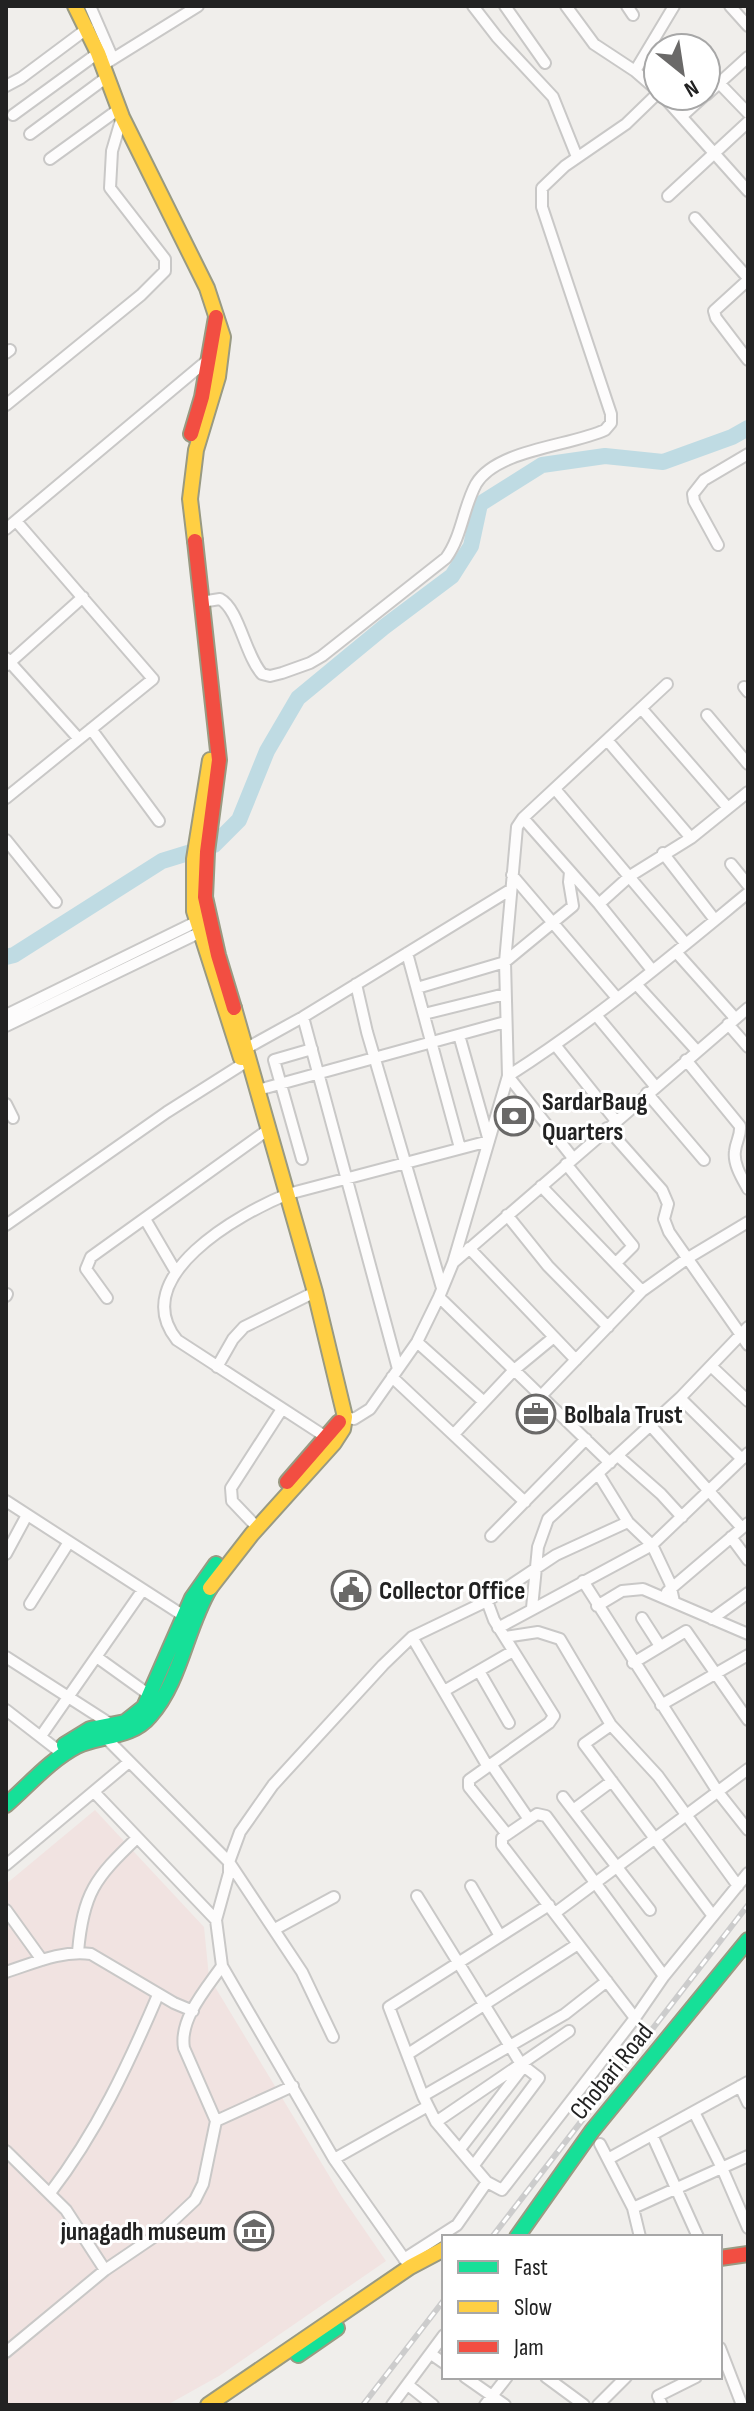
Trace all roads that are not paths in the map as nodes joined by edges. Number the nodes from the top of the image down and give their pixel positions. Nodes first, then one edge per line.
1 (75, 6) edge
2 (90, 6) edge
3 (198, 6) edge
4 (473, 6) edge
5 (505, 6) edge
6 (566, 6) edge
7 (674, 6) edge
8 (730, 6) edge
9 (748, 26) edge
10 (88, 28) junction
11 (748, 57) edge
12 (105, 63) junction
13 (545, 63) dead end
14 (635, 71) junction
15 (642, 77) edge
16 (722, 80) edge
17 (6, 86) edge
18 (722, 86) edge
19 (642, 109) edge
20 (678, 112) edge
21 (686, 112) edge
22 (120, 113) junction
23 (748, 113) edge
24 (13, 115) dead end
25 (682, 116) junction
26 (748, 122) edge
27 (30, 134) dead end
28 (716, 152) junction
29 (577, 157) junction
30 (50, 159) dead end
31 (748, 191) edge
32 (668, 196) dead end
33 (695, 218) dead end
34 (748, 279) edge
35 (217, 313) junction
36 (210, 358) junction
37 (748, 360) edge
38 (6, 405) edge
39 (748, 454) edge
40 (186, 492) junction
41 (16, 521) junction
42 (6, 529) edge
43 (718, 545) dead end
44 (83, 597) junction
45 (201, 602) junction
46 (7, 662) edge
47 (667, 684) dead end
48 (641, 708) junction
49 (707, 715) dead end
50 (91, 729) junction
51 (79, 739) junction
52 (607, 740) junction
53 (748, 764) edge
54 (212, 779) junction
55 (555, 789) junction
56 (748, 792) edge
57 (6, 798) edge
58 (728, 808) junction
59 (523, 818) junction
60 (159, 821) dead end
61 (691, 838) junction
62 (6, 840) edge
63 (663, 853) junction
64 (731, 864) dead end
65 (570, 872) junction
66 (512, 875) junction
67 (630, 876) junction
68 (748, 885) edge
69 (510, 890) junction
70 (748, 893) edge
71 (56, 902) dead end
72 (599, 904) junction
73 (715, 920) junction
74 (204, 924) junction
75 (554, 924) junction
76 (686, 944) junction
77 (676, 952) junction
78 (407, 953) junction
79 (505, 962) junction
80 (652, 970) junction
81 (356, 984) junction
82 (636, 984) junction
83 (417, 988) junction
84 (505, 994) junction
85 (617, 998) junction
86 (748, 1008) edge
87 (424, 1014) junction
88 (6, 1015) edge
89 (596, 1015) junction
90 (303, 1017) junction
91 (732, 1021) junction
92 (505, 1022) junction
93 (6, 1026) edge
94 (459, 1035) junction
95 (432, 1043) junction
96 (556, 1046) junction
97 (748, 1047) edge
98 (312, 1049) junction
99 (697, 1051) junction
100 (375, 1059) junction
101 (248, 1060) junction
102 (686, 1060) junction
103 (318, 1074) junction
104 (508, 1076) junction
105 (281, 1084) junction
106 (258, 1090) junction
107 (651, 1090) junction
108 (6, 1104) edge
109 (13, 1118) dead end
110 (611, 1124) junction
111 (269, 1129) junction
112 (489, 1141) junction
113 (460, 1148) junction
114 (302, 1159) dead end
115 (704, 1160) dead end
116 (570, 1161) junction
117 (404, 1162) junction
118 (347, 1180) junction
119 (541, 1186) junction
120 (748, 1187) edge
121 (288, 1194) junction
122 (507, 1215) junction
123 (145, 1219) junction
124 (748, 1222) edge
125 (6, 1225) edge
126 (469, 1248) junction
127 (688, 1258) junction
128 (453, 1263) junction
129 (616, 1263) junction
130 (176, 1272) junction
131 (642, 1291) junction
132 (315, 1292) junction
133 (440, 1293) junction
134 (107, 1298) dead end
135 (608, 1327) junction
136 (748, 1327) edge
137 (554, 1337) junction
138 (744, 1340) edge
139 (417, 1342) junction
140 (576, 1360) junction
141 (711, 1366) junction
142 (217, 1367) junction
143 (514, 1370) junction
144 (395, 1373) junction
145 (541, 1396) junction
146 (680, 1398) junction
147 (748, 1401) edge
148 (484, 1402) junction
149 (282, 1409) junction
150 (345, 1417) junction
151 (650, 1425) junction
152 (455, 1433) junction
153 (326, 1437) junction
154 (586, 1439) junction
155 (745, 1456) edge
156 (614, 1460) junction
157 (599, 1475) junction
158 (709, 1489) junction
159 (6, 1501) edge
160 (525, 1502) junction
161 (27, 1515) junction
162 (682, 1517) junction
163 (252, 1522) junction
164 (628, 1522) junction
165 (745, 1525) edge
166 (491, 1536) dead end
167 (731, 1537) junction
168 (69, 1542) junction
169 (652, 1545) junction
170 (6, 1554) edge
171 (748, 1560) edge
172 (536, 1568) junction
173 (583, 1581) junction
174 (671, 1589) junction
175 (142, 1591) junction
176 (748, 1593) edge
177 (661, 1597) junction
178 (487, 1601) junction
179 (674, 1602) junction
180 (30, 1604) dead end
181 (597, 1606) junction
182 (532, 1608) junction
183 (642, 1618) dead end
184 (188, 1619) junction
185 (712, 1619) junction
186 (502, 1632) junction
187 (748, 1634) edge
188 (412, 1637) junction
189 (660, 1646) junction
190 (513, 1651) junction
191 (748, 1655) edge
192 (6, 1657) edge
193 (98, 1658) junction
194 (633, 1663) junction
195 (479, 1671) junction
196 (716, 1673) junction
197 (444, 1691) junction
198 (70, 1696) junction
199 (155, 1699) junction
200 (661, 1705) junction
201 (6, 1710) edge
202 (748, 1720) edge
203 (509, 1723) dead end
204 (611, 1725) junction
205 (114, 1731) junction
206 (41, 1736) junction
207 (61, 1752) junction
208 (129, 1762) junction
209 (489, 1765) junction
210 (748, 1769) edge
211 (612, 1781) junction
212 (6, 1792) edge
213 (94, 1792) junction
214 (718, 1792) junction
215 (563, 1797) dead end
216 (6, 1805) edge
217 (573, 1810) junction
218 (686, 1816) junction
219 (528, 1818) junction
220 (748, 1830) edge
221 (506, 1833) junction
222 (137, 1838) junction
223 (655, 1839) junction
224 (229, 1862) junction
225 (6, 1865) edge
226 (617, 1867) junction
227 (748, 1873) edge
228 (596, 1884) junction
229 (471, 1886) dead end
230 (738, 1886) junction
231 (417, 1896) dead end
232 (334, 1897) dead end
233 (552, 1909) junction
234 (6, 1910) edge
235 (650, 1910) dead end
236 (713, 1916) junction
237 (216, 1920) junction
238 (275, 1929) junction
239 (500, 1936) junction
240 (748, 1940) edge
241 (578, 1944) junction
242 (78, 1952) junction
243 (42, 1960) junction
244 (459, 1963) junction
245 (222, 1966) junction
246 (6, 1972) edge
247 (664, 1976) junction
248 (607, 1981) junction
249 (158, 1995) junction
250 (485, 2003) junction
251 (193, 2011) junction
252 (635, 2018) junction
253 (569, 2031) dead end
254 (333, 2037) dead end
255 (511, 2046) junction
256 (408, 2054) junction
257 (522, 2065) junction
258 (744, 2084) edge
259 (293, 2086) junction
260 (426, 2101) junction
261 (748, 2103) edge
262 (694, 2112) junction
263 (216, 2121) junction
264 (436, 2122) junction
265 (652, 2135) junction
266 (600, 2144) dead end
267 (460, 2149) junction
268 (6, 2151) edge
269 (748, 2156) edge
270 (334, 2159) junction
271 (608, 2159) junction
272 (474, 2165) junction
273 (722, 2168) junction
274 (487, 2182) junction
275 (677, 2188) junction
276 (50, 2193) junction
277 (633, 2208) junction
278 (748, 2228) edge
279 (445, 2235) edge
280 (518, 2235) edge
281 (640, 2235) edge
282 (697, 2235) edge
283 (442, 2238) edge
284 (442, 2250) edge
285 (748, 2254) edge
286 (722, 2258) edge
287 (442, 2259) edge
288 (748, 2263) edge
289 (722, 2266) edge
290 (407, 2268) junction
291 (105, 2270) junction
292 (442, 2338) edge
293 (6, 2352) edge
294 (431, 2354) junction
295 (442, 2362) edge
296 (723, 2364) edge
297 (467, 2379) edge
298 (505, 2379) edge
299 (549, 2379) edge
300 (623, 2379) edge
301 (692, 2379) edge
302 (408, 2385) junction
303 (743, 2396) edge
304 (489, 2400) edge
305 (208, 2405) edge
306 (223, 2405) edge
307 (392, 2405) edge
308 (433, 2405) edge
309 (505, 2405) edge
310 (584, 2405) edge
311 (598, 2405) edge
312 (662, 2405) edge

1 - 10 street
2 - 12 street
3 - 12 street
4 - 29 street
5 - 13 street
6 - 14 street
7 - 14 street
8 - 9 street
10 - 12 street
10 - 17 street
11 - 16 street
12 - 22 street
12 - 24 street
12 - 27 street
14 - 15 street
18 - 23 street
19 - 29 street
20 - 25 street
21 - 25 street
22 - 30 street
22 - 35 street
22 - 38 street
25 - 28 street
26 - 28 street
28 - 31 street
28 - 32 street
29 - 45 street
33 - 34 street
34 - 37 street
35 - 36 street
35 - 40 street
36 - 40 street
36 - 41 street
39 - 43 street
40 - 45 street
40 - 54 street
41 - 42 street
41 - 44 street
44 - 46 street
44 - 50 street
45 - 54 street
46 - 51 street
47 - 48 street
48 - 52 street
48 - 58 street
49 - 53 street
50 - 51 street
50 - 60 street
51 - 57 street
52 - 55 street
52 - 61 street
54 - 74 street
55 - 59 street
55 - 67 street
56 - 58 street
58 - 61 street
59 - 65 street
59 - 66 street
61 - 63 street
62 - 71 street
63 - 67 street
63 - 73 street
64 - 68 street
65 - 72 street
65 - 75 street
66 - 69 street
66 - 75 street
67 - 72 street
67 - 76 street
69 - 78 street
69 - 79 street
70 - 73 street
72 - 80 street
73 - 76 street
74 - 88 street
74 - 93 street
74 - 101 street
75 - 79 street
75 - 85 street
76 - 77 street
77 - 80 street
77 - 91 street
78 - 81 street
78 - 83 street
79 - 83 street
79 - 84 street
80 - 82 street
81 - 90 street
81 - 100 street
82 - 85 street
82 - 99 street
83 - 87 street
84 - 87 street
84 - 92 street
85 - 89 street
86 - 91 street
87 - 95 street
89 - 96 street
89 - 107 street
90 - 98 street
90 - 101 street
91 - 97 street
91 - 99 street
92 - 94 street
92 - 104 street
94 - 95 street
94 - 112 street
95 - 100 street
95 - 113 street
96 - 104 street
96 - 110 street
98 - 103 street
98 - 105 street
99 - 102 street
100 - 103 street
100 - 117 street
101 - 106 street
101 - 125 street
102 - 107 street
102 - 120 street
103 - 105 street
103 - 118 street
104 - 112 street
104 - 116 street
105 - 106 street
105 - 114 street
106 - 111 street
107 - 110 street
107 - 115 street
108 - 109 street
110 - 116 street
110 - 127 street
111 - 121 street
111 - 123 street
112 - 113 street
112 - 128 street
113 - 117 street
116 - 119 street
116 - 129 street
117 - 118 street
117 - 133 street
118 - 121 street
118 - 144 street
119 - 122 street
119 - 129 street
121 - 130 street
121 - 132 street
122 - 126 street
122 - 135 street
123 - 130 street
123 - 134 street
124 - 127 street
126 - 128 street
126 - 137 street
127 - 131 street
127 - 138 street
128 - 133 street
129 - 131 street
130 - 142 street
131 - 135 street
132 - 142 street
132 - 150 street
133 - 139 street
133 - 143 street
135 - 140 street
136 - 138 street
137 - 140 street
137 - 143 street
138 - 141 street
139 - 144 street
139 - 148 street
140 - 145 street
141 - 146 street
141 - 147 street
142 - 149 street
143 - 145 street
143 - 148 street
144 - 150 street
144 - 152 street
145 - 154 street
146 - 151 street
146 - 155 street
148 - 152 street
149 - 153 street
149 - 163 street
150 - 153 street
150 - 184 street
151 - 156 street
151 - 158 street
152 - 160 street
153 - 163 street
154 - 156 street
154 - 160 street
155 - 158 street
156 - 157 street
156 - 162 street
157 - 164 street
157 - 172 street
158 - 162 street
158 - 165 street
159 - 161 street
160 - 166 street
161 - 168 street
161 - 170 street
162 - 169 street
163 - 184 street
164 - 169 street
164 - 172 street
165 - 167 street
167 - 171 street
167 - 174 street
168 - 175 street
168 - 180 street
169 - 173 street
169 - 174 street
172 - 178 street
172 - 182 street
173 - 181 street
173 - 182 street
174 - 177 street
174 - 179 street
175 - 184 street
175 - 193 street
176 - 185 street
177 - 179 street
177 - 181 street
178 - 186 street
178 - 188 street
179 - 185 street
181 - 194 street
182 - 186 street
183 - 189 street
184 - 199 street
185 - 187 street
186 - 190 street
186 - 204 street
188 - 197 street
188 - 224 street
189 - 194 street
189 - 196 street
190 - 195 street
190 - 209 street
191 - 196 street
192 - 198 street
193 - 198 street
193 - 199 street
194 - 200 street
195 - 197 street
195 - 203 street
196 - 200 street
196 - 202 street
197 - 209 street
198 - 205 street
198 - 206 street
199 - 205 street
200 - 214 street
201 - 206 street
204 - 211 street
204 - 218 street
205 - 207 street
205 - 208 street
206 - 207 street
207 - 212 street
207 - 216 street
208 - 213 street
208 - 224 street
209 - 219 street
209 - 221 street
210 - 214 street
211 - 217 street
211 - 223 street
213 - 222 street
213 - 225 street
214 - 218 street
214 - 220 street
215 - 217 street
217 - 226 street
218 - 223 street
218 - 230 street
219 - 221 street
219 - 228 street
221 - 233 street
222 - 237 street
222 - 242 street
223 - 226 street
223 - 236 street
224 - 237 street
224 - 238 street
226 - 228 street
226 - 235 street
227 - 230 street
228 - 233 street
228 - 247 street
229 - 239 street
230 - 236 street
231 - 244 street
232 - 238 street
233 - 239 street
233 - 241 street
234 - 243 street
236 - 247 street
237 - 245 street
238 - 254 street
239 - 244 street
240 - 280 street, Chobari Road
241 - 248 street
241 - 250 street
242 - 243 street
242 - 249 street
243 - 246 street
244 - 250 street
244 - 256 street
245 - 251 street
245 - 259 street
247 - 252 street
248 - 252 street
248 - 255 street
249 - 251 street
249 - 276 street
250 - 255 street
250 - 256 street
251 - 263 street
252 - 274 street
253 - 257 street
255 - 257 street
255 - 260 street
256 - 260 street
257 - 264 street
257 - 267 street
257 - 272 street
258 - 261 street
258 - 262 street
259 - 263 street
259 - 270 street
260 - 264 street
260 - 270 street
262 - 265 street
262 - 273 street
263 - 291 street
264 - 267 street
265 - 271 street
265 - 275 street
266 - 271 street
267 - 272 street
268 - 276 street
269 - 273 street
270 - 290 street
271 - 277 street
272 - 274 street
273 - 275 street
273 - 278 street
274 - 279 street
275 - 277 street
275 - 282 street
276 - 291 street
277 - 281 street
283 - 290 street
284 - 290 street
285 - 286 street
287 - 290 street
288 - 289 street
290 - 305 street
290 - 306 street
291 - 293 street
292 - 294 street
294 - 295 street
294 - 302 street
296 - 303 street
297 - 304 street
298 - 304 street
299 - 310 street
300 - 311 street
301 - 312 street
302 - 307 street
302 - 308 street
304 - 309 street

